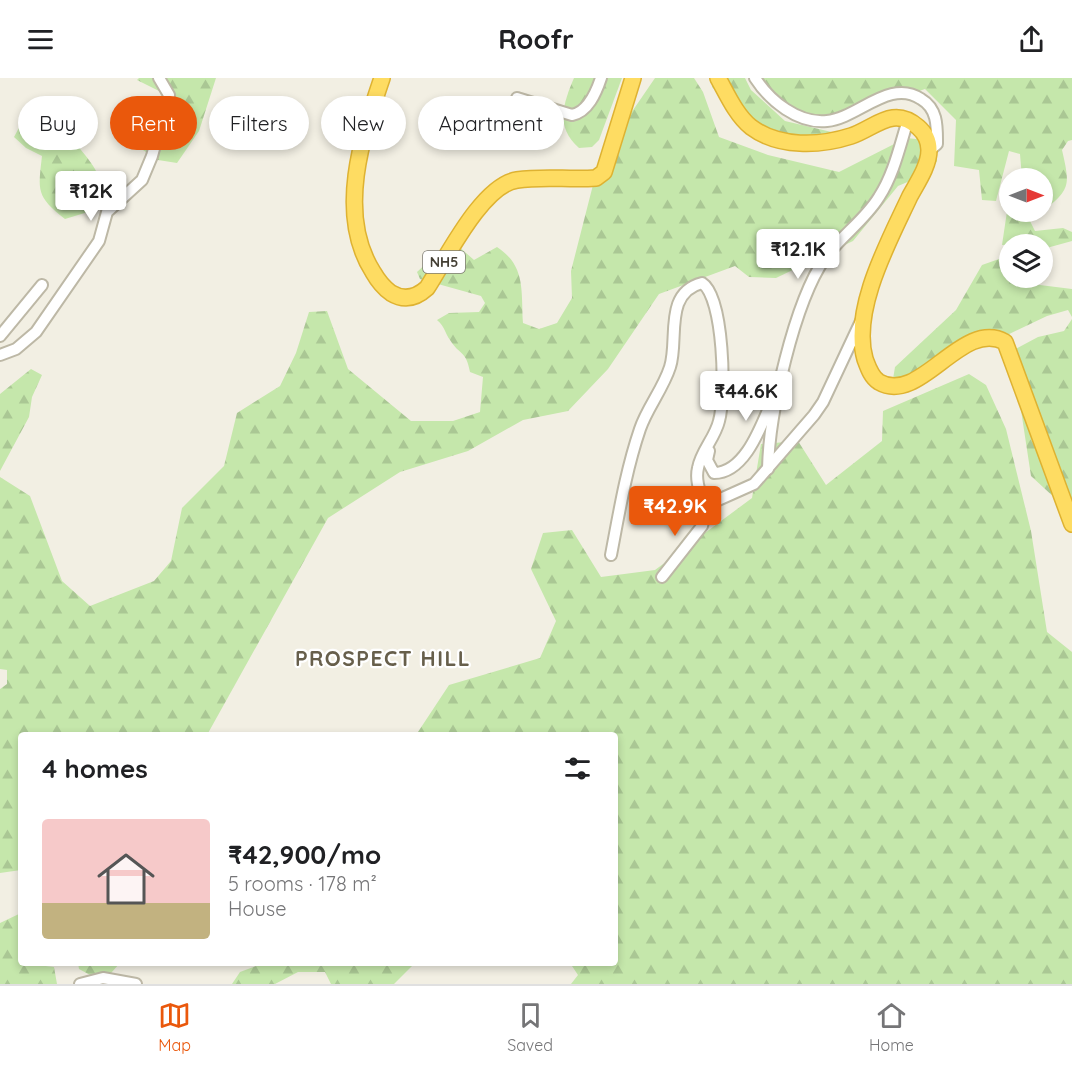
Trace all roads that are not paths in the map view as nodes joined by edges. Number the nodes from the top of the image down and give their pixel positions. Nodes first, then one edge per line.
1 (159, 78) edge
2 (382, 78) edge
3 (601, 78) edge
4 (633, 78) edge
5 (718, 78) edge
6 (755, 78) edge
7 (564, 113) edge
8 (908, 120) junction
9 (929, 151) junction
10 (42, 285) dead end
11 (862, 318) junction
12 (0, 336) edge
13 (0, 355) edge
14 (783, 375) junction
15 (712, 438) junction
16 (768, 469) junction
17 (707, 505) junction
18 (1072, 524) edge
19 (611, 555) dead end
20 (662, 577) dead end
21 (80, 984) edge
22 (136, 984) edge

1 - 13 street
2 - 4 highway, NH5
3 - 7 street
5 - 8 highway
6 - 9 street
8 - 9 highway
8 - 14 street
9 - 11 highway
10 - 12 street
11 - 16 street
11 - 18 highway
14 - 15 street
14 - 16 street
15 - 17 street
15 - 19 street
16 - 17 street
17 - 20 street
21 - 22 street

